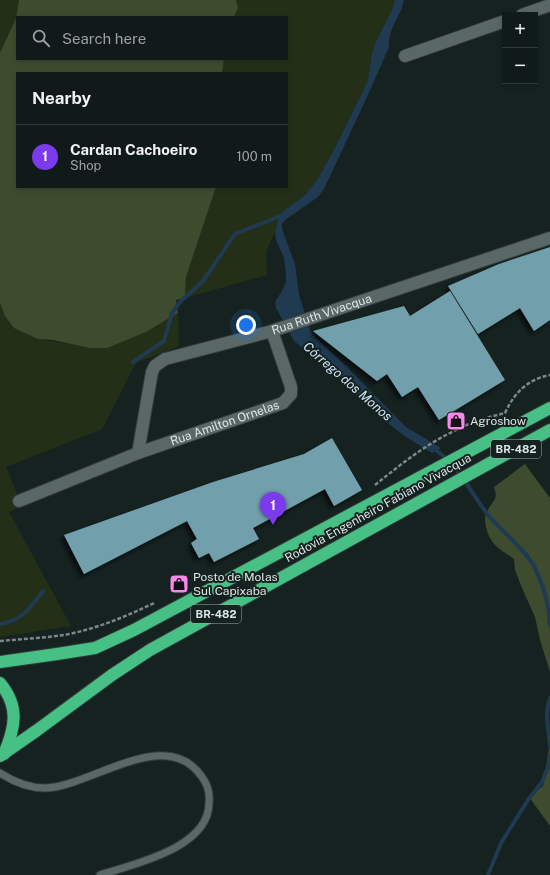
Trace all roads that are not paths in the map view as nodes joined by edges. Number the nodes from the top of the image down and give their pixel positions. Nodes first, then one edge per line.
1 (550, 5) edge
2 (530, 12) edge
3 (502, 22) edge
4 (404, 56) dead end
5 (550, 238) edge
6 (277, 329) junction
7 (550, 408) edge
8 (550, 430) edge
9 (138, 453) junction
10 (19, 501) dead end
11 (0, 662) edge
12 (0, 683) edge
13 (2, 755) edge
14 (0, 773) edge
15 (100, 875) edge

1 - 2 street
3 - 4 street
5 - 6 street, Rua Ruth Vivacqua
6 - 9 street, Rua Ruth Vivacqua
6 - 9 street, Rua Amilton Ornelas
7 - 11 highway, Rodovia Engenheiro Fabiano Vivacqua / BR-482
8 - 13 highway, Rodovia Engenheiro Fabiano Vivacqua / BR-482
9 - 10 street
12 - 13 highway
14 - 15 lane

